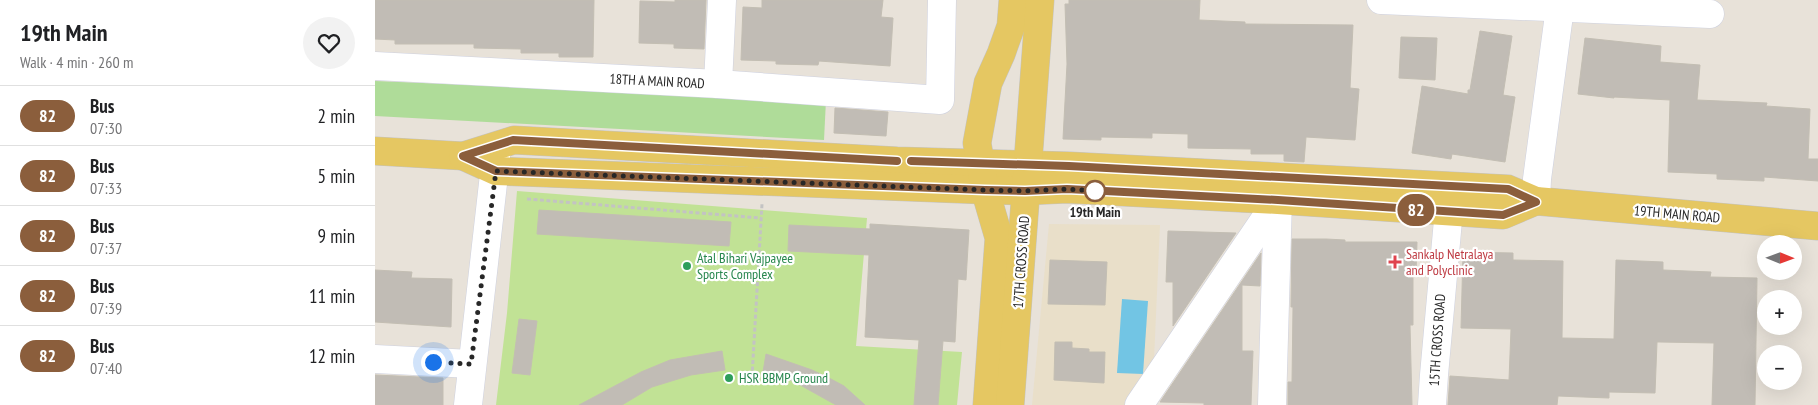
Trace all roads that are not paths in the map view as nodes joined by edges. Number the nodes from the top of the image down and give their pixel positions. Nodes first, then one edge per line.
1 (722, 0) edge
2 (943, 0) edge
3 (1013, 0) edge
4 (1039, 0) edge
5 (1381, 0) edge
6 (1560, 4) edge
7 (1710, 14) dead end
8 (1001, 54) junction
9 (1035, 55) junction
10 (375, 66) edge
11 (717, 84) junction
12 (375, 151) edge
13 (497, 158) junction
14 (979, 163) junction
15 (1028, 164) junction
16 (985, 190) junction
17 (1025, 191) junction
18 (1449, 199) junction
19 (1278, 200) junction
20 (1536, 202) junction
21 (1818, 226) edge
22 (375, 359) edge
23 (471, 364) junction
24 (468, 405) edge
25 (987, 405) edge
26 (1010, 405) edge
27 (1139, 405) edge
28 (1272, 405) edge
29 (1433, 405) edge

1 - 11 street
2 - 11 street, 18TH A MAIN ROAD
3 - 8 main road
4 - 9 main road, 17TH CROSS ROAD
5 - 6 street
6 - 7 street
6 - 20 street
8 - 9 main road
8 - 14 main road
9 - 15 main road, 17TH CROSS ROAD
10 - 11 street, 18TH A MAIN ROAD
12 - 13 main road, 19TH MAIN ROAD
13 - 14 main road, 19TH MAIN ROAD
13 - 16 main road, 19TH MAIN ROAD
13 - 23 street
14 - 15 main road, 19TH MAIN ROAD
14 - 16 main road
15 - 17 main road, 17TH CROSS ROAD
15 - 18 main road, 19TH MAIN ROAD
16 - 17 main road, 19TH MAIN ROAD
16 - 25 main road, 17TH CROSS ROAD
17 - 19 main road, 19TH MAIN ROAD
17 - 26 main road, 17TH CROSS ROAD
18 - 19 main road, 19TH MAIN ROAD
18 - 20 main road, 19TH MAIN ROAD
18 - 29 street, 15TH CROSS ROAD
19 - 27 street
19 - 28 street
20 - 21 main road, 19TH MAIN ROAD
22 - 23 street
23 - 24 street

